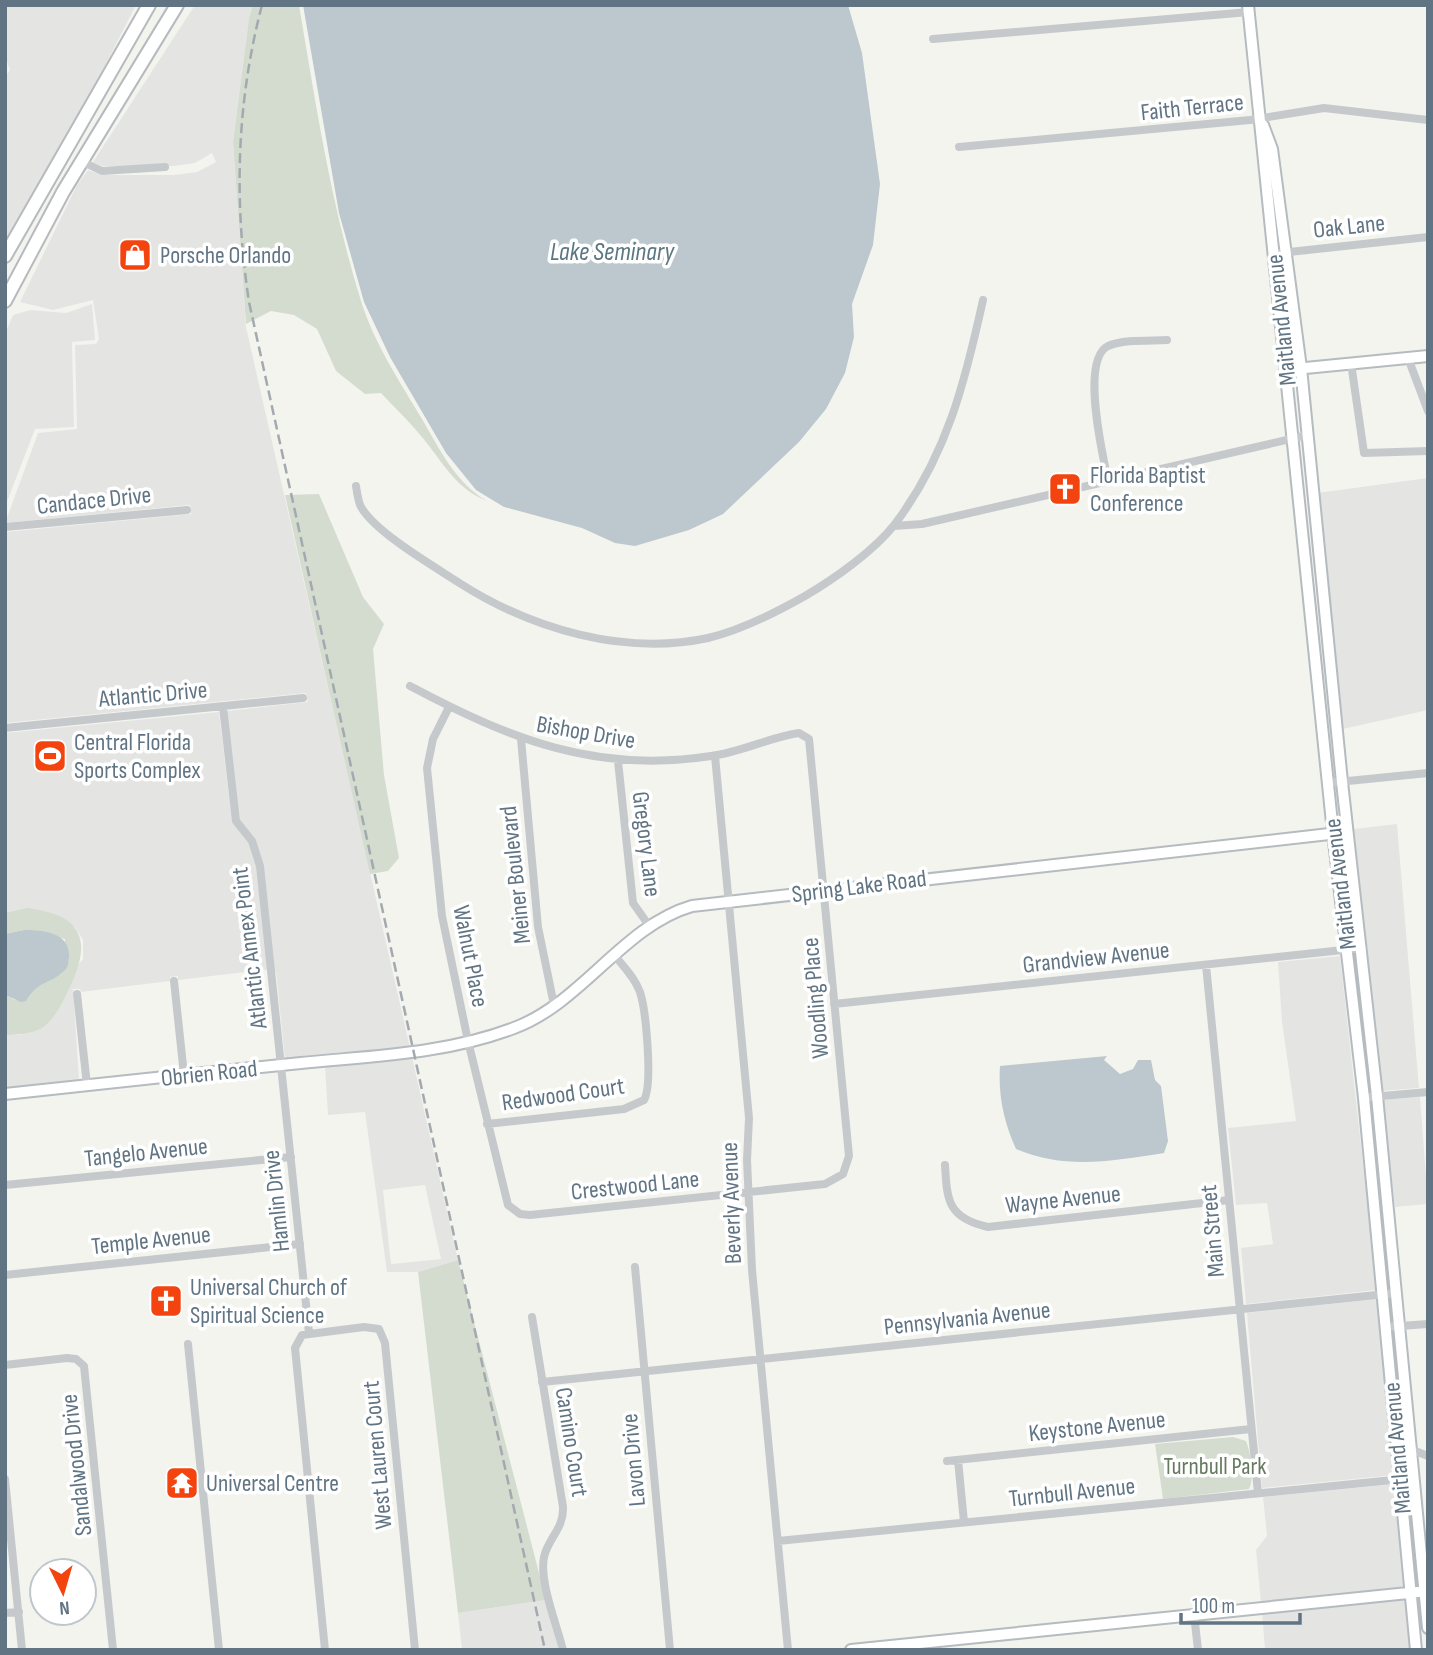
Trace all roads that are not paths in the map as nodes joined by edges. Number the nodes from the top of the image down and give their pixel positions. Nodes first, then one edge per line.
1 (149, 5) edge
2 (177, 6) edge
3 (1248, 8) edge
4 (933, 39) dead end
5 (1261, 119) junction
6 (1428, 120) edge
7 (959, 147) dead end
8 (81, 161) junction
9 (165, 167) dead end
10 (1428, 237) edge
11 (1287, 252) junction
12 (1274, 253) junction
13 (5, 256) edge
14 (6, 297) edge
15 (983, 300) dead end
16 (1167, 340) dead end
17 (1428, 356) edge
18 (1408, 358) junction
19 (1350, 363) junction
20 (1301, 368) junction
21 (1287, 370) junction
22 (1428, 411) edge
23 (1308, 435) junction
24 (1294, 438) junction
25 (1428, 451) edge
26 (1108, 481) junction
27 (356, 486) dead end
28 (187, 510) dead end
29 (894, 526) junction
30 (5, 527) edge
31 (1323, 591) junction
32 (1311, 609) junction
33 (410, 686) dead end
34 (303, 698) dead end
35 (1334, 705) junction
36 (1321, 706) junction
37 (223, 707) junction
38 (449, 707) junction
39 (5, 728) edge
40 (805, 735) joint
41 (521, 739) junction
42 (715, 756) junction
43 (618, 761) junction
44 (1428, 773) edge
45 (1342, 782) junction
46 (1328, 783) junction
47 (1347, 832) junction
48 (1333, 833) junction
49 (824, 889) junction
50 (729, 902) junction
51 (650, 927) junction
52 (1362, 948) junction
53 (1348, 950) junction
54 (615, 956) junction
55 (1206, 965) junction
56 (174, 981) dead end
57 (77, 993) dead end
58 (834, 1004) junction
59 (554, 1005) junction
60 (468, 1041) junction
61 (412, 1052) joint
62 (281, 1065) junction
63 (184, 1075) junction
64 (87, 1085) junction
65 (1428, 1092) edge
66 (5, 1094) edge
67 (1377, 1096) junction
68 (1364, 1098) junction
69 (487, 1124) junction
70 (291, 1157) junction
71 (945, 1165) dead end
72 (843, 1174) joint
73 (5, 1185) edge
74 (750, 1192) junction
75 (1229, 1200) junction
76 (512, 1210) joint
77 (300, 1244) junction
78 (635, 1267) dead end
79 (5, 1275) edge
80 (1396, 1293) junction
81 (1383, 1294) junction
82 (1238, 1309) junction
83 (532, 1317) dead end
84 (1428, 1324) edge
85 (1398, 1326) junction
86 (1386, 1327) junction
87 (309, 1333) junction
88 (188, 1344) dead end
89 (762, 1358) junction
90 (5, 1365) edge
91 (645, 1371) junction
92 (542, 1382) junction
93 (1251, 1429) junction
94 (1410, 1449) junction
95 (1428, 1456) edge
96 (958, 1460) junction
97 (947, 1461) dead end
98 (1413, 1478) junction
99 (5, 1479) edge
100 (1400, 1479) junction
101 (1258, 1493) junction
102 (7, 1518) edge
103 (964, 1522) junction
104 (778, 1541) junction
105 (1426, 1591) edge
106 (1411, 1593) junction
107 (19, 1612) junction
108 (5, 1613) edge
109 (1194, 1614) junction
110 (1428, 1629) edge
111 (22, 1650) edge
112 (113, 1650) edge
113 (219, 1650) edge
114 (325, 1650) edge
115 (415, 1650) edge
116 (563, 1650) edge
117 (670, 1650) edge
118 (788, 1650) edge
119 (851, 1650) edge
120 (1198, 1650) edge
121 (1416, 1650) edge

1 - 13 main road
2 - 8 main road
3 - 4 street
3 - 5 main road, Maitland Avenue
5 - 6 street, Faith Terrace
5 - 7 street, Faith Terrace
5 - 11 main road, Maitland Avenue
5 - 12 main road, Maitland Avenue
8 - 9 street
8 - 14 main road
10 - 11 street, Oak Lane
11 - 12 street, Oak Lane
11 - 20 main road, Maitland Avenue
12 - 21 main road, Maitland Avenue
15 - 29 street
16 - 26 street
17 - 18 main road
18 - 19 main road
18 - 22 street
19 - 20 main road
19 - 25 street
20 - 21 main road
20 - 23 main road, Maitland Avenue
21 - 24 main road, Maitland Avenue
23 - 24 street
23 - 31 main road, Maitland Avenue
24 - 26 street
24 - 32 main road, Maitland Avenue
26 - 29 street
27 - 29 street
28 - 30 street, Candace Drive
31 - 32 main road
31 - 35 main road, Maitland Avenue
32 - 36 main road, Maitland Avenue
33 - 38 street, Bishop Drive
34 - 37 street, Atlantic Drive
35 - 36 street
35 - 45 main road, Maitland Avenue
36 - 46 main road, Maitland Avenue
37 - 39 street, Atlantic Drive
37 - 62 street, Atlantic Annex Point
38 - 41 street, Bishop Drive
38 - 60 street, Walnut Place
40 - 42 street, Bishop Drive
40 - 49 street, Woodling Place
41 - 43 street, Bishop Drive
41 - 59 street, Meiner Boulevard
42 - 43 street, Bishop Drive
42 - 50 street, Beverly Avenue
43 - 51 street, Gregory Lane
44 - 45 street
45 - 46 street
45 - 47 main road, Maitland Avenue
46 - 48 main road, Maitland Avenue
47 - 48 main road, Spring Lake Road
47 - 52 main road, Maitland Avenue
48 - 49 main road, Spring Lake Road
48 - 53 main road, Maitland Avenue
49 - 50 main road, Spring Lake Road
49 - 58 street, Woodling Place
50 - 51 main road, Spring Lake Road
50 - 74 street, Beverly Avenue
51 - 54 main road, Spring Lake Road
52 - 53 street, Grandview Avenue
52 - 67 main road, Maitland Avenue
53 - 55 street, Grandview Avenue
53 - 68 main road, Maitland Avenue
54 - 59 main road, Spring Lake Road
54 - 69 street, Redwood Court
55 - 58 street, Grandview Avenue
55 - 75 street, Main Street
56 - 63 street
57 - 64 street
58 - 72 street, Woodling Place
59 - 60 main road, Spring Lake Road
60 - 61 main road, Spring Lake Road
60 - 69 street, Walnut Place
61 - 62 main road, Obrien Road
62 - 63 main road, Obrien Road
62 - 70 street, Hamlin Drive
63 - 64 main road, Obrien Road
64 - 66 main road, Obrien Road
65 - 67 street
67 - 68 street
67 - 80 main road, Maitland Avenue
68 - 81 main road, Maitland Avenue
69 - 76 street, Walnut Place
70 - 73 street, Tangelo Avenue
70 - 77 street, Hamlin Drive
71 - 75 street, Wayne Avenue
72 - 74 street, Crestwood Lane
74 - 76 street, Crestwood Lane
74 - 89 street, Beverly Avenue
75 - 82 street, Main Street
77 - 79 street, Temple Avenue
77 - 87 street, Hamlin Drive
78 - 91 street, Lavon Drive
80 - 81 street, Pennsylvania Avenue
80 - 85 main road, Maitland Avenue
81 - 82 street, Pennsylvania Avenue
81 - 86 main road, Maitland Avenue
82 - 89 street, Pennsylvania Avenue
82 - 93 street, Main Street
83 - 92 street, Camino Court
84 - 85 street
85 - 86 street
85 - 94 main road, Maitland Avenue
86 - 100 main road, Maitland Avenue
87 - 114 street
87 - 115 street, West Lauren Court
88 - 113 street
89 - 91 street, Pennsylvania Avenue
89 - 104 street, Beverly Avenue
90 - 112 street, Sandalwood Drive
91 - 92 street, Pennsylvania Avenue
91 - 117 street, Lavon Drive
92 - 116 street, Camino Court
93 - 96 street, Keystone Avenue
93 - 101 street, Main Street
94 - 95 street
94 - 98 main road, Maitland Avenue
96 - 97 street, Keystone Avenue
96 - 103 street
98 - 100 street, Turnbull Avenue
98 - 105 main road, Maitland Avenue
99 - 102 street
100 - 101 street, Turnbull Avenue
100 - 106 main road, Maitland Avenue
101 - 103 street, Turnbull Avenue
102 - 107 street
103 - 104 street, Turnbull Avenue
104 - 118 street, Beverly Avenue
105 - 106 main road
105 - 110 main road, Maitland Avenue
106 - 109 main road
106 - 121 main road, Maitland Avenue
107 - 108 street
107 - 111 street
109 - 119 main road
109 - 120 street

